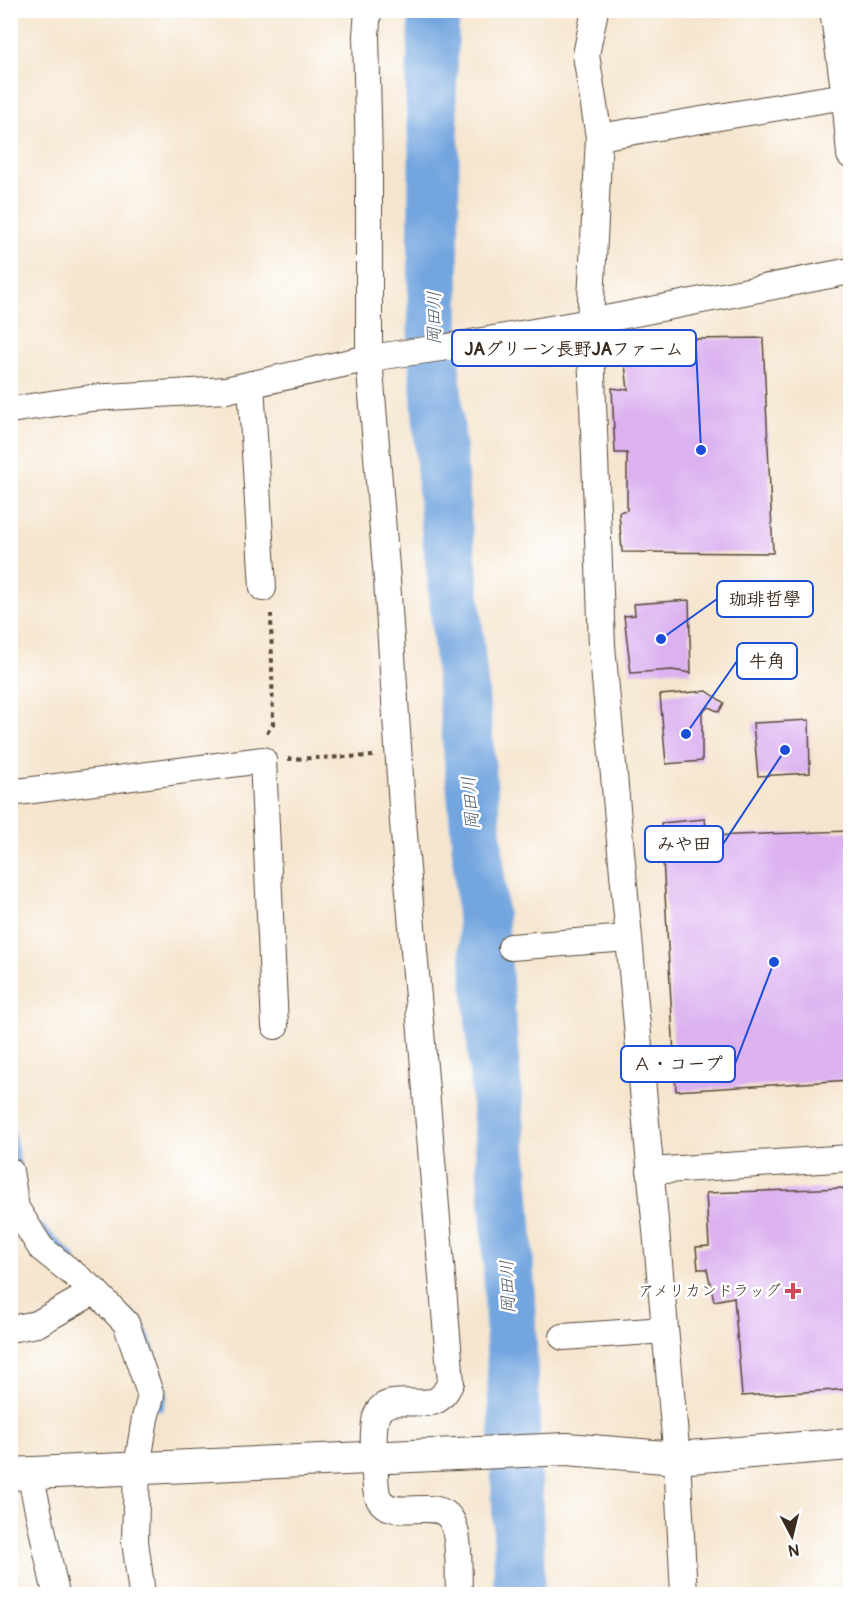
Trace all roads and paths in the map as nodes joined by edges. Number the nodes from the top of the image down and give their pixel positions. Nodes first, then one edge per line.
1 (368, 10) edge
2 (596, 10) edge
3 (833, 10) edge
4 (845, 96) junction
5 (599, 137) junction
6 (850, 155) edge
7 (850, 271) edge
8 (590, 322) junction
9 (374, 357) junction
10 (251, 384) junction
11 (10, 410) edge
12 (263, 588) joint
13 (399, 756) junction
14 (263, 760) junction
15 (10, 793) edge
16 (628, 938) junction
17 (511, 947) dead end
18 (274, 1026) dead end
19 (850, 1158) edge
20 (10, 1171) edge
21 (651, 1171) junction
22 (95, 1291) junction
23 (10, 1329) edge
24 (665, 1330) junction
25 (563, 1336) dead end
26 (850, 1444) edge
27 (374, 1457) junction
28 (677, 1458) junction
29 (137, 1468) junction
30 (20, 1473) edge
31 (56, 1594) edge
32 (142, 1594) edge
33 (459, 1594) edge
34 (684, 1594) edge

1 - 9 street
2 - 5 street
3 - 4 street
4 - 5 street
4 - 6 street
5 - 8 street
7 - 8 street
8 - 9 street
8 - 16 street
9 - 10 street
9 - 13 street
10 - 11 street
10 - 12 street
12 - 14 path
13 - 14 path
13 - 27 street
14 - 15 street
14 - 18 street
16 - 17 street
16 - 21 street
19 - 21 street
20 - 22 street
21 - 24 street
22 - 23 street
22 - 29 street
24 - 25 street
24 - 28 street
26 - 28 street
27 - 28 street
27 - 29 street
27 - 33 street
28 - 34 street
29 - 30 street
29 - 32 street
30 - 31 street

